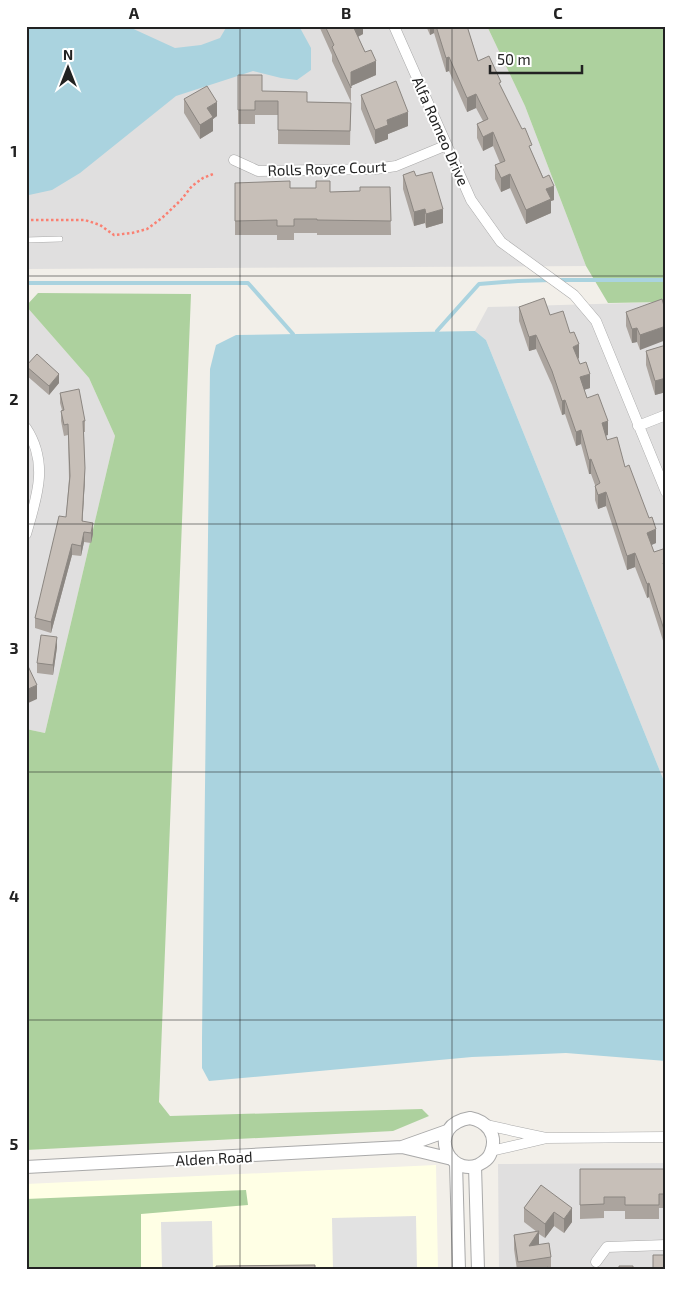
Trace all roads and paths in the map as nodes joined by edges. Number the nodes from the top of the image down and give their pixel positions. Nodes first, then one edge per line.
1 (394, 26) edge
2 (447, 145) junction
3 (234, 160) dead end
4 (213, 174) dead end
5 (26, 220) edge
6 (60, 239) dead end
7 (26, 240) edge
8 (666, 415) edge
9 (638, 426) junction
10 (26, 428) edge
11 (666, 492) edge
12 (26, 534) edge
13 (486, 1125) junction
14 (447, 1131) junction
15 (666, 1137) edge
16 (546, 1138) junction
17 (402, 1147) junction
18 (492, 1151) junction
19 (454, 1161) junction
20 (475, 1166) junction
21 (26, 1167) edge
22 (666, 1245) edge
23 (596, 1262) dead end
24 (459, 1270) edge
25 (478, 1270) edge

1 - 2 street, Alfa Romeo Drive
2 - 3 street, Rolls Royce Court
2 - 9 street, Alfa Romeo Drive
4 - 5 path
6 - 7 lane
8 - 9 street
9 - 11 street, Alfa Romeo Drive
10 - 12 street
13 - 14 street
13 - 16 street
13 - 18 street
14 - 17 street, Alden Road
14 - 19 street
15 - 16 street
16 - 18 street
17 - 19 street, Alden Road
17 - 21 street, Alden Road
18 - 20 street
19 - 20 street
19 - 24 street
20 - 25 street
22 - 23 street

